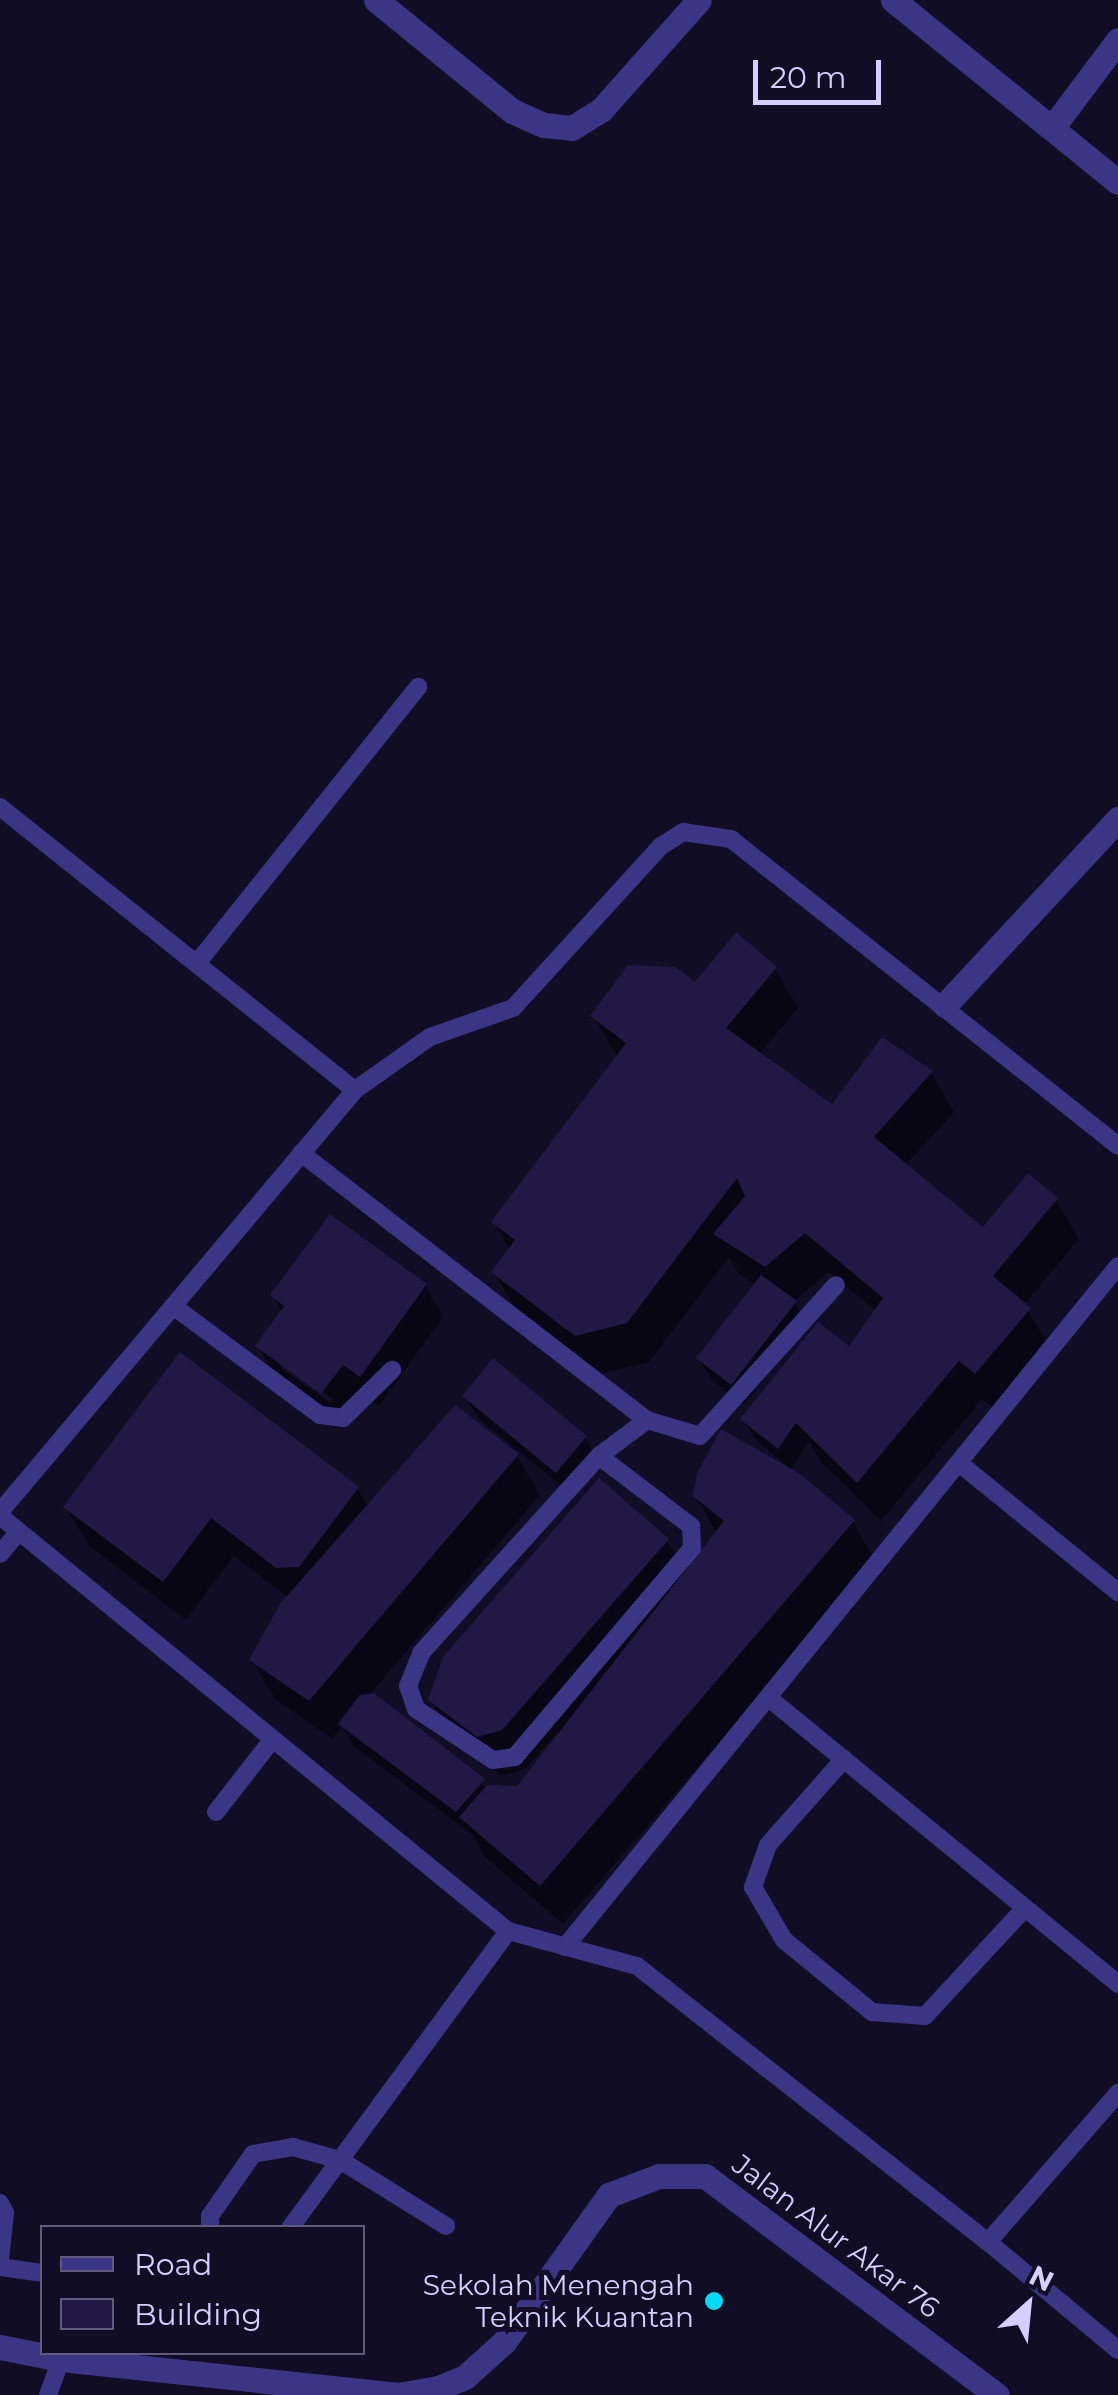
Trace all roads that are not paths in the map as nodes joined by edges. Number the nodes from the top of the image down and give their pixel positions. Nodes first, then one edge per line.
1 (376, 0) edge
2 (699, 0) edge
3 (893, 0) edge
4 (1118, 40) edge
5 (1052, 128) junction
6 (1118, 182) edge
7 (418, 687) dead end
8 (0, 808) edge
9 (1118, 819) edge
10 (197, 963) junction
11 (945, 1005) junction
12 (355, 1090) junction
13 (1118, 1146) edge
14 (301, 1154) junction
15 (1118, 1266) edge
16 (836, 1285) dead end
17 (172, 1306) junction
18 (392, 1370) dead end
19 (648, 1420) junction
20 (598, 1456) junction
21 (959, 1463) junction
22 (0, 1514) edge
23 (17, 1534) junction
24 (0, 1554) edge
25 (1118, 1592) edge
26 (770, 1699) junction
27 (272, 1740) junction
28 (844, 1759) junction
29 (216, 1812) dead end
30 (1026, 1908) junction
31 (508, 1931) junction
32 (564, 1947) junction
33 (1118, 1984) edge
34 (1118, 2092) edge
35 (340, 2160) junction
36 (0, 2203) edge
37 (210, 2225) edge
38 (292, 2225) edge
39 (446, 2226) dead end
40 (988, 2242) junction
41 (0, 2263) edge
42 (40, 2273) edge
43 (0, 2347) edge
44 (1118, 2350) edge
45 (40, 2354) edge
46 (44, 2355) edge
47 (61, 2358) junction
48 (48, 2395) edge
49 (997, 2395) edge

1 - 2 street
3 - 5 street
4 - 5 street
5 - 6 street
7 - 10 lane
8 - 10 lane
9 - 11 street
10 - 12 lane
11 - 12 lane
11 - 13 lane
12 - 14 lane
14 - 17 lane
14 - 19 lane
15 - 21 lane
16 - 19 lane
17 - 18 lane
17 - 22 lane
19 - 20 lane
20 - 20 lane
21 - 25 lane
21 - 26 lane
22 - 23 lane
23 - 24 lane
23 - 27 lane
26 - 28 lane
26 - 32 lane
27 - 29 lane
27 - 31 lane
28 - 30 lane
28 - 30 lane
30 - 33 lane
31 - 32 lane
31 - 35 lane
32 - 40 lane
34 - 40 lane
35 - 37 lane
35 - 38 lane
35 - 39 lane
36 - 41 lane
40 - 44 lane
41 - 42 lane
43 - 45 street, Jalan Alur Akar 76
46 - 47 street, Jalan Alur Akar 76
47 - 48 lane
47 - 49 street, Jalan Alur Akar 76

